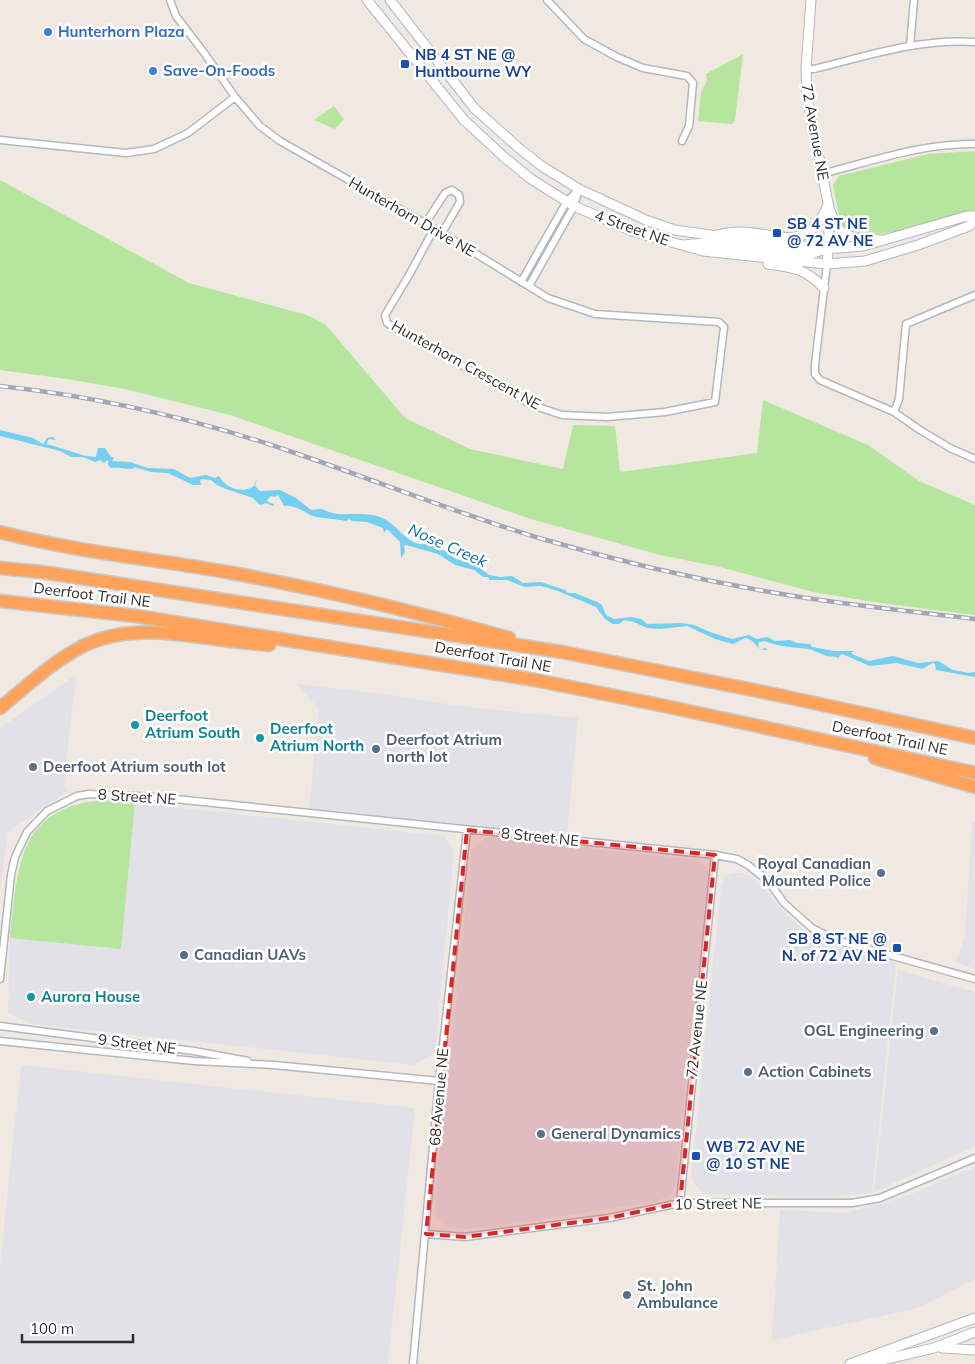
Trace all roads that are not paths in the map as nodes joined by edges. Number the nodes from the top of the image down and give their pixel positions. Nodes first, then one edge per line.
1 (170, 0) edge
2 (368, 0) edge
3 (390, 0) edge
4 (547, 0) edge
5 (812, 0) edge
6 (914, 0) edge
7 (975, 42) edge
8 (910, 46) junction
9 (806, 69) junction
10 (235, 97) junction
11 (0, 140) edge
12 (682, 141) dead end
13 (975, 144) edge
14 (822, 174) junction
15 (579, 189) junction
16 (570, 204) junction
17 (828, 207) junction
18 (975, 218) edge
19 (425, 224) junction
20 (434, 229) junction
21 (442, 233) junction
22 (714, 235) junction
23 (883, 240) junction
24 (680, 245) junction
25 (828, 248) junction
26 (707, 251) junction
27 (827, 264) junction
28 (521, 282) junction
29 (529, 286) junction
30 (824, 288) junction
31 (975, 296) edge
32 (719, 322) joint
33 (894, 412) junction
34 (974, 456) edge
35 (1, 532) edge
36 (0, 568) edge
37 (0, 601) edge
38 (562, 652) junction
39 (376, 654) junction
40 (0, 708) edge
41 (975, 738) edge
42 (838, 743) junction
43 (975, 773) edge
44 (975, 787) edge
45 (467, 830) junction
46 (715, 855) junction
47 (0, 979) edge
48 (975, 979) edge
49 (0, 1026) edge
50 (0, 1041) edge
51 (274, 1065) junction
52 (440, 1081) junction
53 (975, 1158) edge
54 (680, 1203) junction
55 (426, 1234) junction
56 (975, 1318) edge
57 (975, 1332) edge
58 (934, 1348) junction
59 (975, 1350) edge
60 (413, 1364) edge
61 (850, 1364) edge
62 (865, 1364) edge

1 - 10 street, Hunterhorn Drive NE
2 - 16 main road, 4 Street NE
3 - 15 main road, 4 Street NE
4 - 12 street
5 - 9 main road, 72 Avenue NE
6 - 8 street
7 - 8 street
8 - 9 street
9 - 14 main road, 72 Avenue NE
10 - 11 street
10 - 19 street, Hunterhorn Drive NE
13 - 14 street
14 - 17 main road, 72 Avenue NE
15 - 16 street
15 - 22 main road, 4 Street NE
16 - 24 main road, 4 Street NE
16 - 28 street
16 - 29 street
17 - 22 main road
17 - 23 main road
17 - 25 main road, 72 Avenue NE
18 - 23 main road, 4 Street NE
18 - 27 main road, 4 Street NE
19 - 20 street, Hunterhorn Drive NE
19 - 21 street
20 - 21 street, Hunterhorn Drive NE
20 - 32 street, Hunterhorn Crescent NE
21 - 28 street, Hunterhorn Drive NE
22 - 25 main road, 4 Street NE
23 - 25 main road, 4 Street NE
24 - 25 main road
24 - 26 main road, 4 Street NE
25 - 27 main road, 72 Avenue NE
26 - 27 main road, 4 Street NE
26 - 30 main road
27 - 30 street
28 - 29 street, Hunterhorn Drive NE
29 - 32 street, Hunterhorn Drive NE
30 - 33 street
31 - 33 street
33 - 34 street
35 - 38 highway
36 - 38 highway, Deerfoot Trail NE
37 - 39 highway, Deerfoot Trail NE
38 - 41 highway, Deerfoot Trail NE
39 - 40 highway
39 - 42 highway, Deerfoot Trail NE
42 - 43 highway, Deerfoot Trail NE
42 - 44 highway
45 - 46 street, 8 Street NE
45 - 47 street, 8 Street NE
45 - 52 street, 68 Avenue NE
46 - 48 street, 8 Street NE
46 - 54 street, 72 Avenue NE
49 - 51 street, 9 Street NE
50 - 51 street, 9 Street NE
51 - 52 street, 9 Street NE
52 - 55 street, 68 Avenue NE
53 - 54 street, 10 Street NE
54 - 55 street, 10 Street NE
55 - 60 street, 68 Avenue NE
56 - 61 main road
57 - 58 main road
58 - 59 main road
58 - 62 main road

